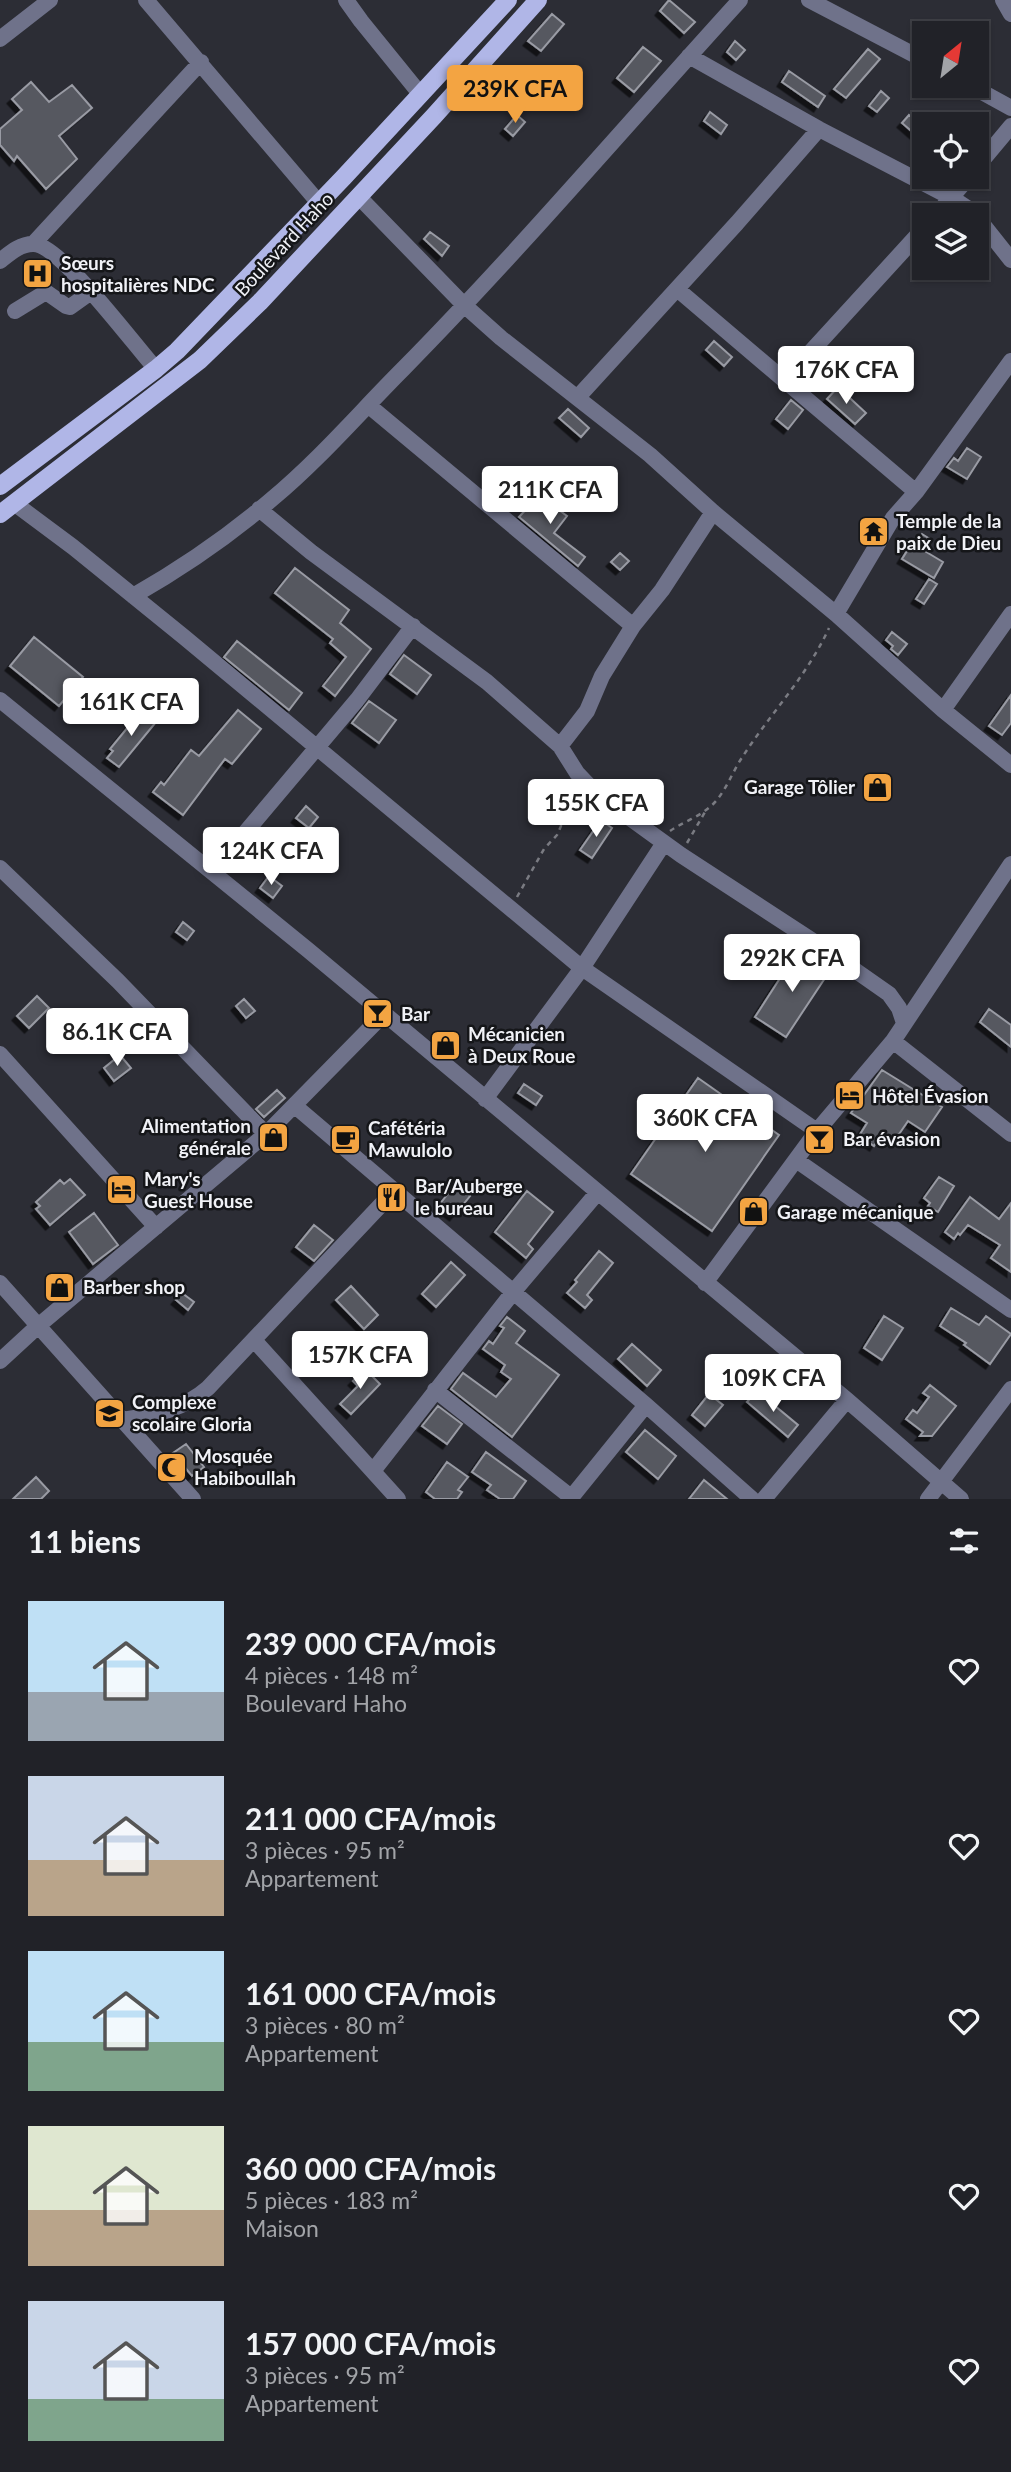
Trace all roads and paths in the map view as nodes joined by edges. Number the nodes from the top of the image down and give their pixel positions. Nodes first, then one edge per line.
1 (50, 0) edge
2 (146, 0) edge
3 (346, 0) edge
4 (508, 0) edge
5 (538, 0) edge
6 (740, 0) edge
7 (809, 0) edge
8 (1003, 0) edge
9 (1011, 14) edge
10 (0, 39) edge
11 (912, 54) edge
12 (689, 55) junction
13 (201, 62) junction
14 (421, 95) junction
15 (989, 96) edge
16 (1011, 108) edge
17 (1011, 126) edge
18 (819, 129) junction
19 (989, 152) edge
20 (959, 189) edge
21 (358, 196) junction
22 (952, 198) junction
23 (318, 203) junction
24 (947, 203) edge
25 (912, 241) edge
26 (34, 243) junction
27 (0, 260) edge
28 (1011, 260) edge
29 (677, 289) junction
30 (91, 292) junction
31 (464, 304) junction
32 (15, 311) dead end
33 (1011, 361) edge
34 (156, 369) junction
35 (785, 380) junction
36 (578, 397) junction
37 (368, 405) junction
38 (0, 486) edge
39 (916, 492) junction
40 (7, 508) edge
41 (259, 509) junction
42 (713, 512) junction
43 (133, 596) junction
44 (836, 614) junction
45 (1011, 614) edge
46 (413, 626) junction
47 (633, 626) junction
48 (0, 700) edge
49 (943, 710) junction
50 (560, 746) junction
51 (315, 748) junction
52 (1011, 765) edge
53 (577, 773) junction
54 (707, 810) junction
55 (664, 843) junction
56 (681, 855) junction
57 (1011, 864) edge
58 (0, 868) edge
59 (212, 872) junction
60 (509, 908) junction
61 (582, 968) junction
62 (383, 1015) junction
63 (904, 1023) junction
64 (893, 1041) junction
65 (0, 1054) edge
66 (485, 1099) junction
67 (295, 1106) junction
68 (817, 1131) junction
69 (266, 1134) junction
70 (1011, 1134) edge
71 (796, 1160) junction
72 (394, 1191) junction
73 (598, 1192) junction
74 (156, 1227) junction
75 (0, 1283) edge
76 (705, 1283) junction
77 (514, 1291) junction
78 (1011, 1310) edge
79 (38, 1325) junction
80 (254, 1340) junction
81 (0, 1361) edge
82 (1011, 1389) edge
83 (435, 1390) junction
84 (847, 1400) junction
85 (646, 1405) junction
86 (122, 1420) junction
87 (373, 1471) junction
88 (942, 1483) junction
89 (570, 1498) edge
90 (193, 1499) edge
91 (398, 1499) edge
92 (752, 1499) edge
93 (764, 1499) edge
94 (928, 1499) edge
95 (961, 1499) edge

1 - 10 street
2 - 13 street
3 - 14 street
4 - 14 main road, Boulevard Haho
5 - 21 main road, Boulevard Haho
6 - 12 street
7 - 11 street
8 - 9 street
12 - 18 street
12 - 31 street
13 - 23 street
13 - 26 street
14 - 23 main road, Boulevard Haho
15 - 16 street
17 - 19 street
18 - 22 street
18 - 29 street
20 - 22 street
21 - 31 street
21 - 40 main road, Boulevard Haho
22 - 24 street
22 - 28 street
23 - 34 main road, Boulevard Haho
25 - 35 street
26 - 27 street
26 - 30 street
29 - 35 street
29 - 36 street
30 - 32 street
30 - 34 street
31 - 36 street
31 - 37 street
33 - 39 street
34 - 38 main road, Boulevard Haho
35 - 39 street
36 - 42 street
37 - 41 street
37 - 47 street
39 - 44 street
40 - 43 street
41 - 43 street
41 - 46 street
42 - 44 street
42 - 47 street
43 - 51 street
44 - 49 street
44 - 54 path
45 - 49 street
46 - 50 street
46 - 51 street
47 - 50 street
48 - 59 street
49 - 52 street
50 - 53 street
51 - 59 street
51 - 60 street
53 - 55 street
53 - 60 path
54 - 55 path
54 - 56 path
55 - 56 street
55 - 61 street
56 - 63 street
57 - 63 street
58 - 69 street
59 - 62 street
60 - 61 street
61 - 66 street
61 - 68 street
62 - 66 street
62 - 67 street
63 - 64 street
64 - 68 street
64 - 70 street
65 - 74 street
66 - 73 street
67 - 69 street
67 - 72 street
68 - 71 street
69 - 74 street
71 - 76 street
71 - 78 street
72 - 77 street
72 - 80 street
73 - 76 street
73 - 77 street
74 - 79 street
75 - 79 street
76 - 84 street
77 - 83 street
77 - 85 street
79 - 81 street
79 - 86 street
80 - 86 street
80 - 87 street
82 - 88 street
83 - 87 street
83 - 89 street
84 - 88 street
84 - 93 street
85 - 89 street
85 - 92 street
86 - 90 street
87 - 91 street
88 - 94 street
88 - 95 street

